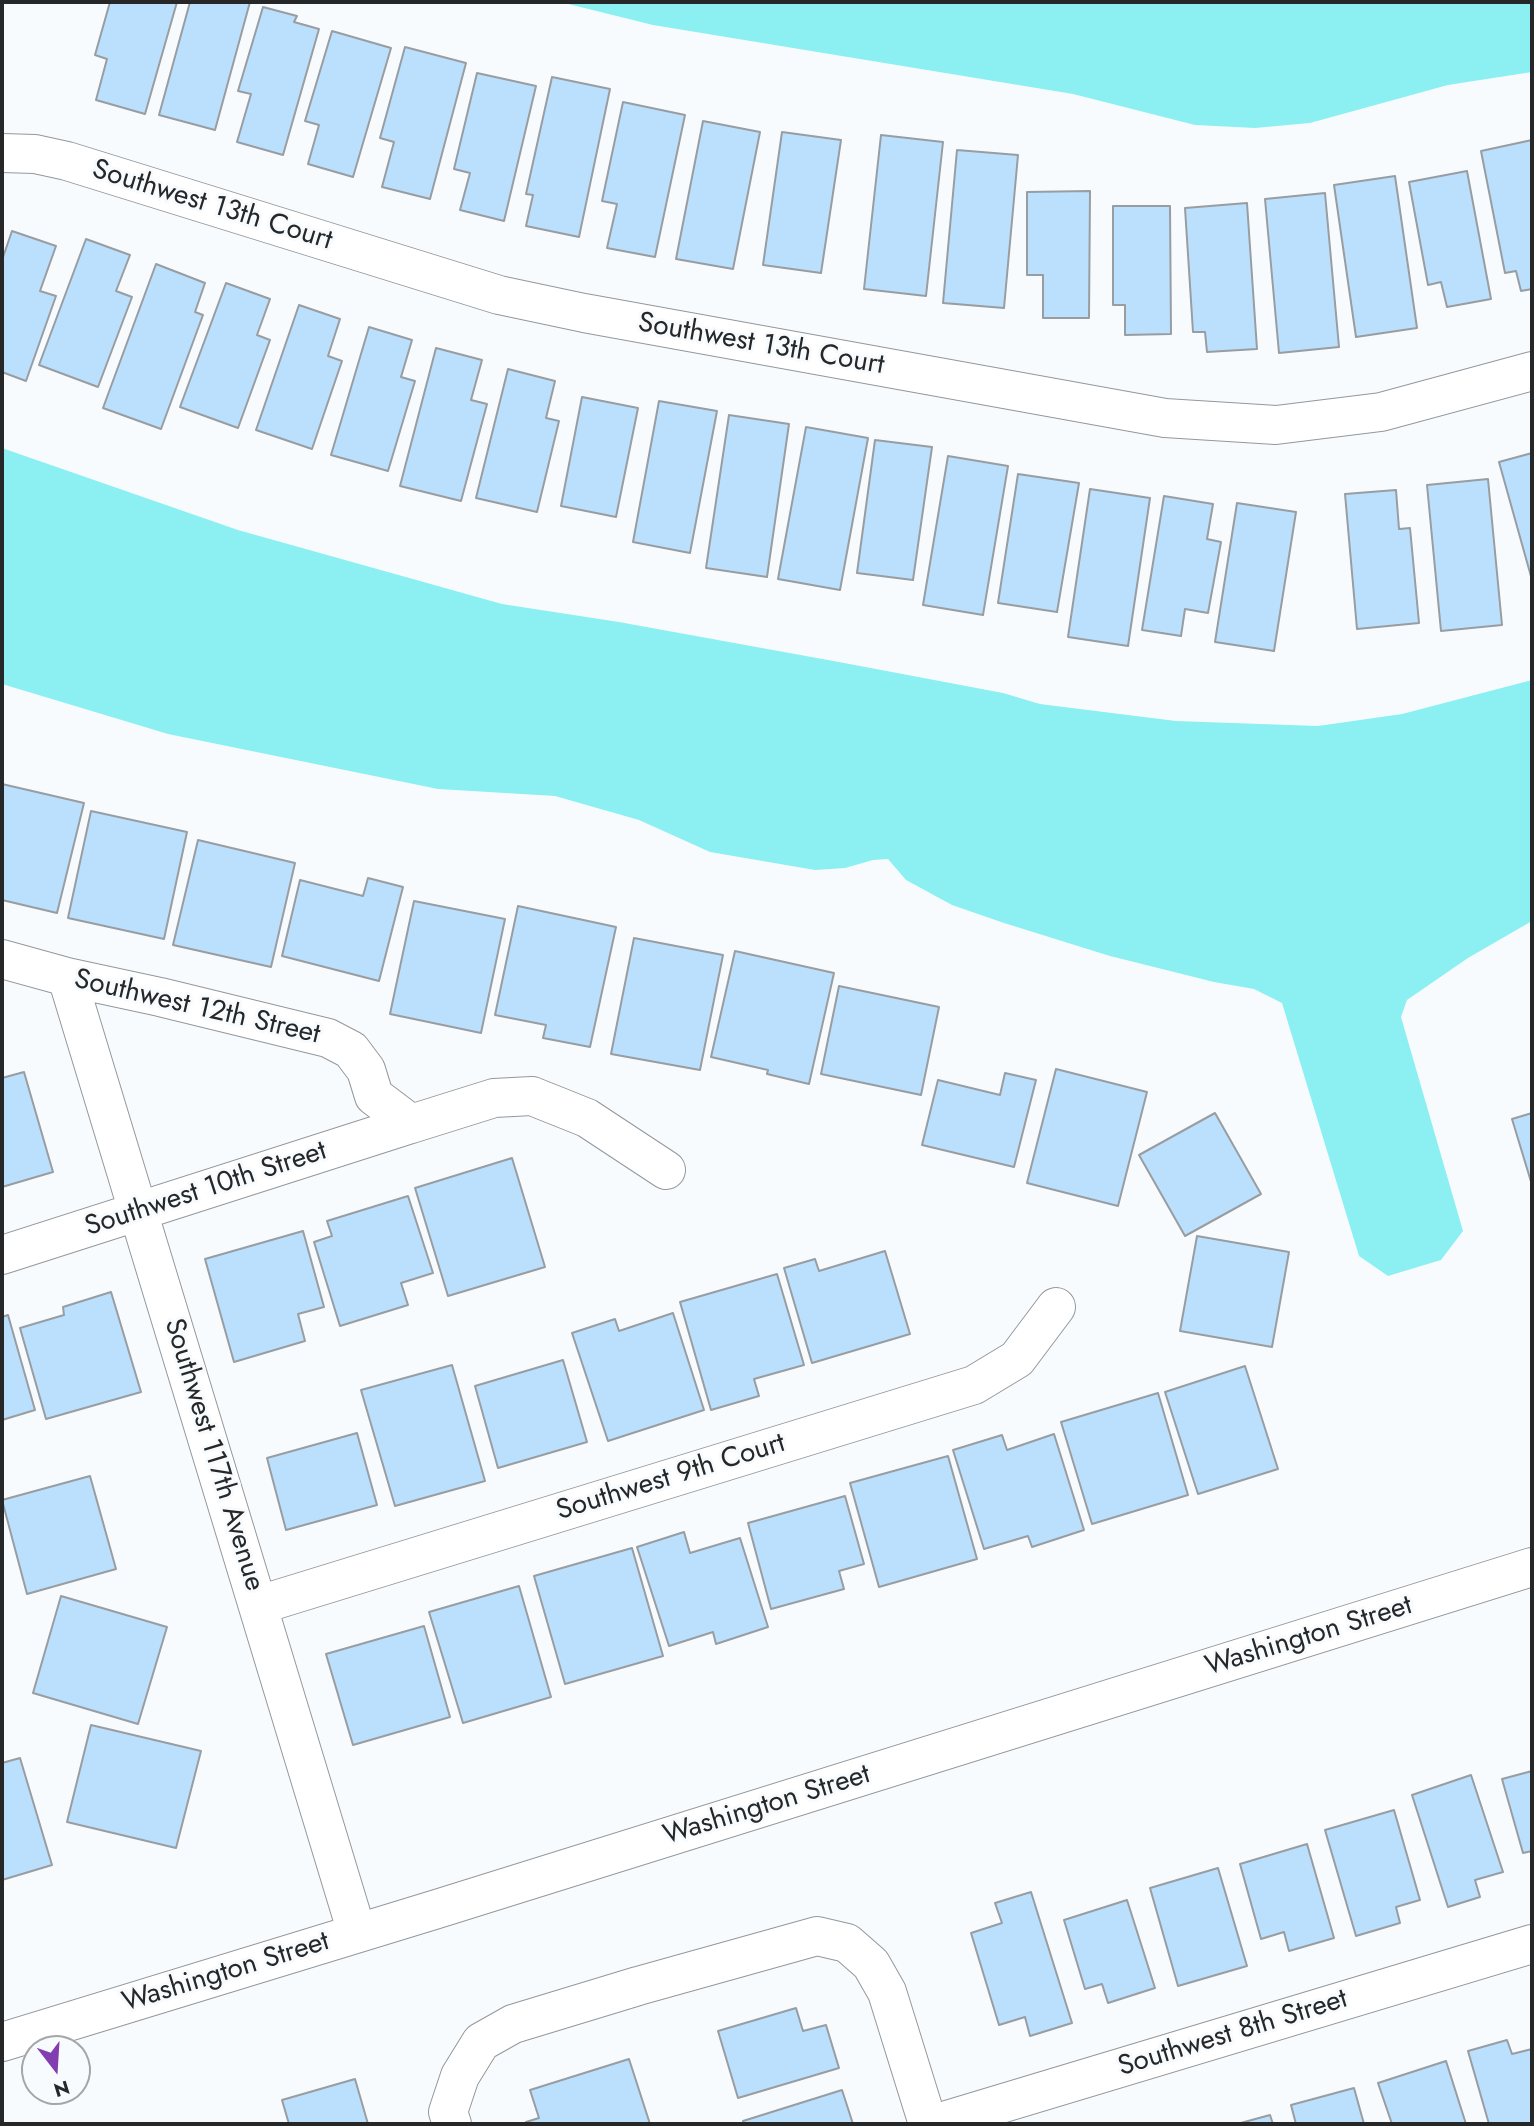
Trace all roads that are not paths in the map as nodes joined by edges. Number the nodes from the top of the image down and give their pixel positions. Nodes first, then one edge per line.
1 (2, 153) edge
2 (1532, 371) edge
3 (2, 959) edge
4 (67, 977) junction
5 (411, 1124) junction
6 (666, 1170) dead end
7 (138, 1211) junction
8 (2, 1255) edge
9 (1056, 1307) dead end
10 (1532, 1567) edge
11 (259, 1605) junction
12 (357, 1933) junction
13 (1532, 1944) edge
14 (2, 2042) edge
15 (452, 2124) edge
16 (928, 2124) edge
17 (934, 2124) edge

1 - 2 street, Southwest 13th Court
3 - 4 street, Southwest 12th Street
4 - 5 street, Southwest 12th Street
4 - 7 street, Southwest 117th Avenue
5 - 6 street
5 - 7 street, Southwest 10th Street
7 - 8 street, Southwest 10th Street
7 - 11 street, Southwest 117th Avenue
9 - 11 street, Southwest 9th Court
10 - 12 street, Washington Street
11 - 12 street, Southwest 117th Avenue
12 - 14 street, Washington Street
13 - 17 street, Southwest 8th Street
15 - 16 street

